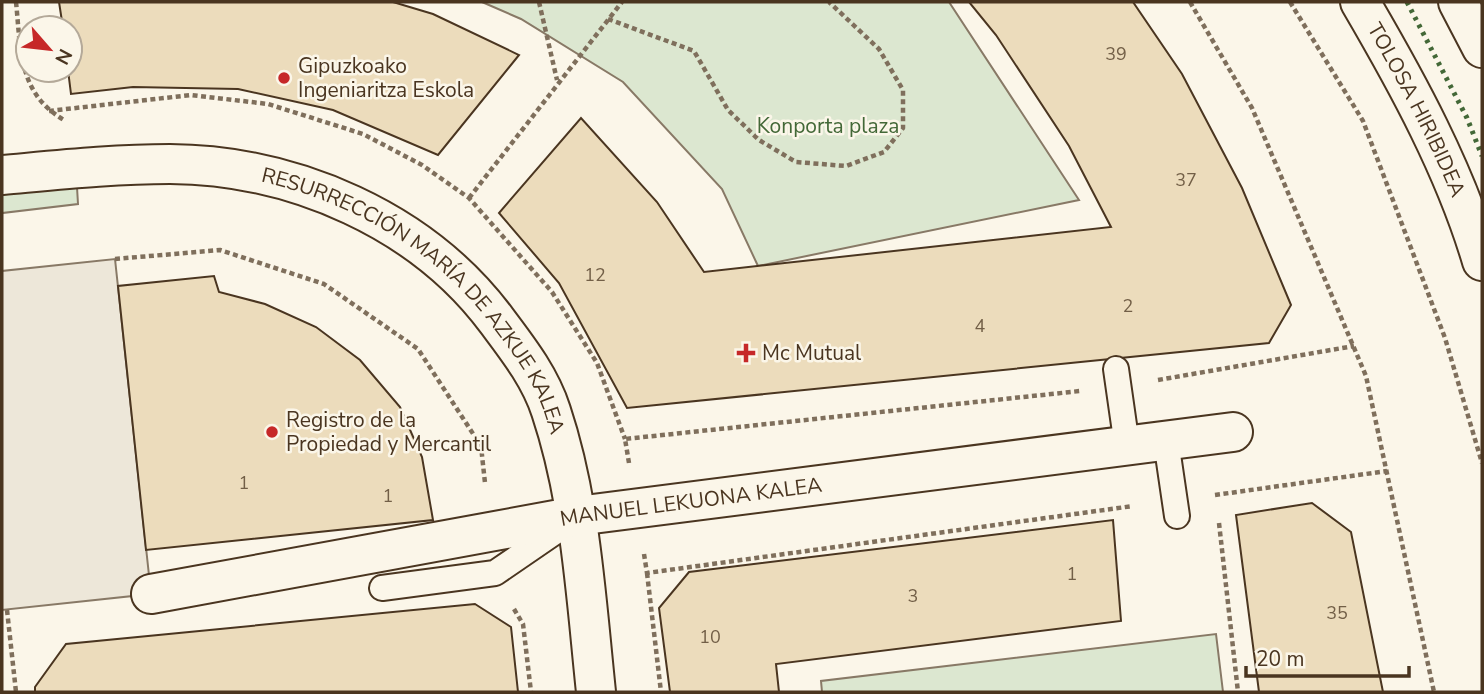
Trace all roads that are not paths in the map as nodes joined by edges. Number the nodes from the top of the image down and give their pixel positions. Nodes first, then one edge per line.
1 (1360, 2) edge
2 (1458, 2) edge
3 (1482, 48) edge
4 (2, 160) edge
5 (41, 171) junction
6 (2, 175) edge
7 (1482, 261) edge
8 (1116, 369) dead end
9 (1233, 432) dead end
10 (1166, 441) junction
11 (1127, 446) junction
12 (577, 516) junction
13 (1177, 516) dead end
14 (383, 588) dead end
15 (151, 594) dead end
16 (596, 692) edge

1 - 7 street, TOLOSA HIRIBIDEA
2 - 3 street
4 - 5 street
5 - 6 street, RESURRECCIÓN MARÍA DE AZKUE KALEA
5 - 12 street, RESURRECCIÓN MARÍA DE AZKUE KALEA
8 - 11 lane
9 - 10 street, MANUEL LEKUONA KALEA
10 - 11 street, MANUEL LEKUONA KALEA
10 - 13 lane
11 - 12 street, MANUEL LEKUONA KALEA
12 - 14 lane
12 - 15 street, MANUEL LEKUONA KALEA
12 - 16 street, RESURRECCIÓN MARÍA DE AZKUE KALEA

